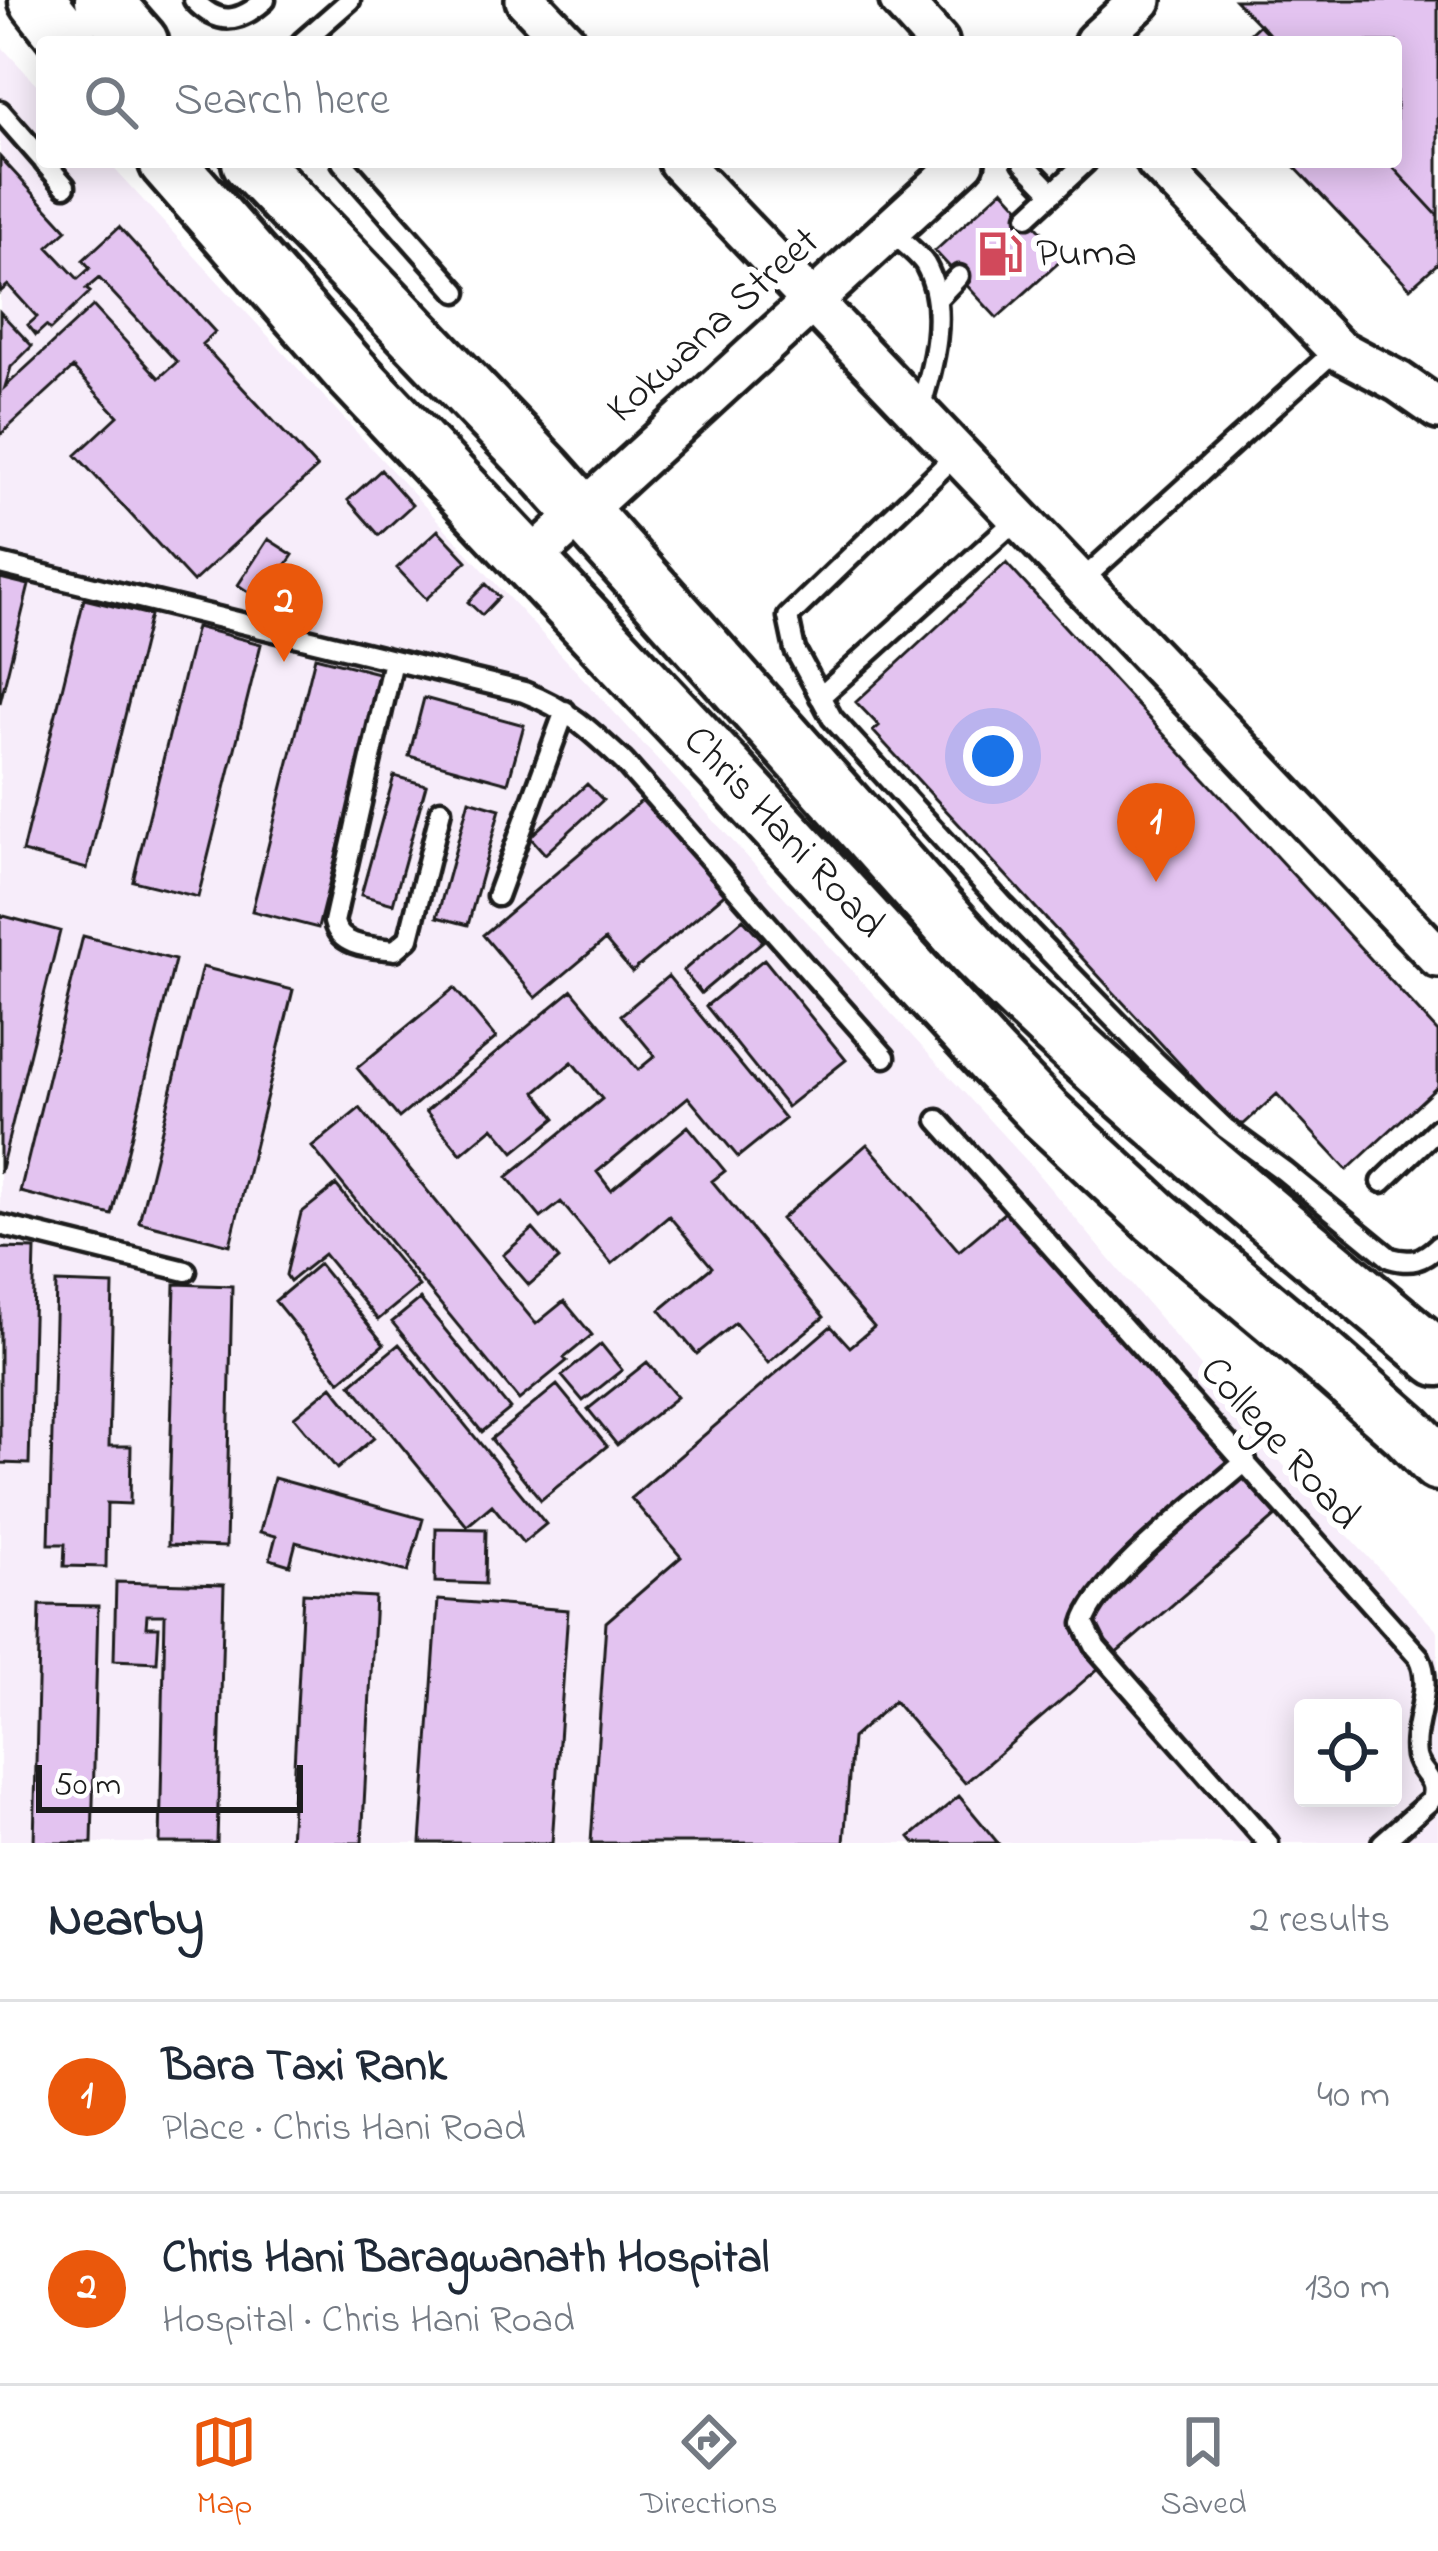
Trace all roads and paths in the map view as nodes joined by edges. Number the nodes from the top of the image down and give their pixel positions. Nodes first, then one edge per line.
1 (37, 0) edge
2 (104, 0) edge
3 (194, 0) edge
4 (265, 0) edge
5 (350, 0) edge
6 (526, 0) edge
7 (900, 0) edge
8 (1141, 0) edge
9 (65, 36) edge
10 (135, 36) edge
11 (309, 36) edge
12 (560, 36) edge
13 (933, 36) edge
14 (1102, 36) edge
15 (0, 111) edge
16 (36, 153) edge
17 (49, 168) edge
18 (172, 168) edge
19 (256, 168) edge
20 (347, 168) edge
21 (685, 168) edge
22 (958, 168) edge
23 (1029, 168) edge
24 (1080, 168) edge
25 (1163, 168) edge
26 (65, 186) dead end
27 (1053, 193) junction
28 (1028, 216) dead end
29 (890, 231) junction
30 (959, 276) dead end
31 (457, 292) dead end
32 (937, 299) junction
33 (812, 303) junction
34 (1337, 349) junction
35 (1436, 404) edge
36 (918, 414) junction
37 (956, 455) junction
38 (582, 512) junction
39 (1018, 519) junction
40 (530, 561) junction
41 (0, 564) edge
42 (1079, 583) junction
43 (393, 661) junction
44 (820, 697) junction
45 (565, 711) junction
46 (723, 767) junction
47 (441, 810) dead end
48 (497, 896) dead end
49 (1438, 957) edge
50 (885, 1058) dead end
51 (938, 1120) dead end
52 (1438, 1128) edge
53 (1382, 1182) dead end
54 (0, 1225) edge
55 (1438, 1246) edge
56 (186, 1271) dead end
57 (1438, 1358) edge
58 (1246, 1461) junction
59 (1438, 1463) edge
60 (1268, 1843) edge
61 (1382, 1843) edge

1 - 9 main road
2 - 10 main road
3 - 4 lane
5 - 11 lane
6 - 12 street
7 - 13 street
8 - 14 street
15 - 16 lane
17 - 26 lane
18 - 40 main road, Chris Hani Road
19 - 38 main road, Chris Hani Road
20 - 31 lane
21 - 33 street
22 - 29 street, Kokwana Street
23 - 27 lane
24 - 27 lane
25 - 34 street
27 - 28 lane
29 - 32 lane
29 - 33 street, Kokwana Street
30 - 32 lane
32 - 36 lane
33 - 36 street
33 - 38 street, Kokwana Street
34 - 35 street
34 - 42 lane
36 - 37 street
37 - 39 street
37 - 44 lane
38 - 40 street, Kokwana Street
38 - 46 main road
38 - 57 main road, Chris Hani Road
39 - 42 street
39 - 44 lane
40 - 46 main road, Chris Hani Road
41 - 43 lane
42 - 49 street
43 - 45 lane
43 - 47 lane
44 - 55 lane
45 - 48 lane
45 - 50 lane
46 - 59 main road, Chris Hani Road
51 - 58 lane, College Road
52 - 53 lane
54 - 56 lane
58 - 60 lane
58 - 61 lane, College Road

